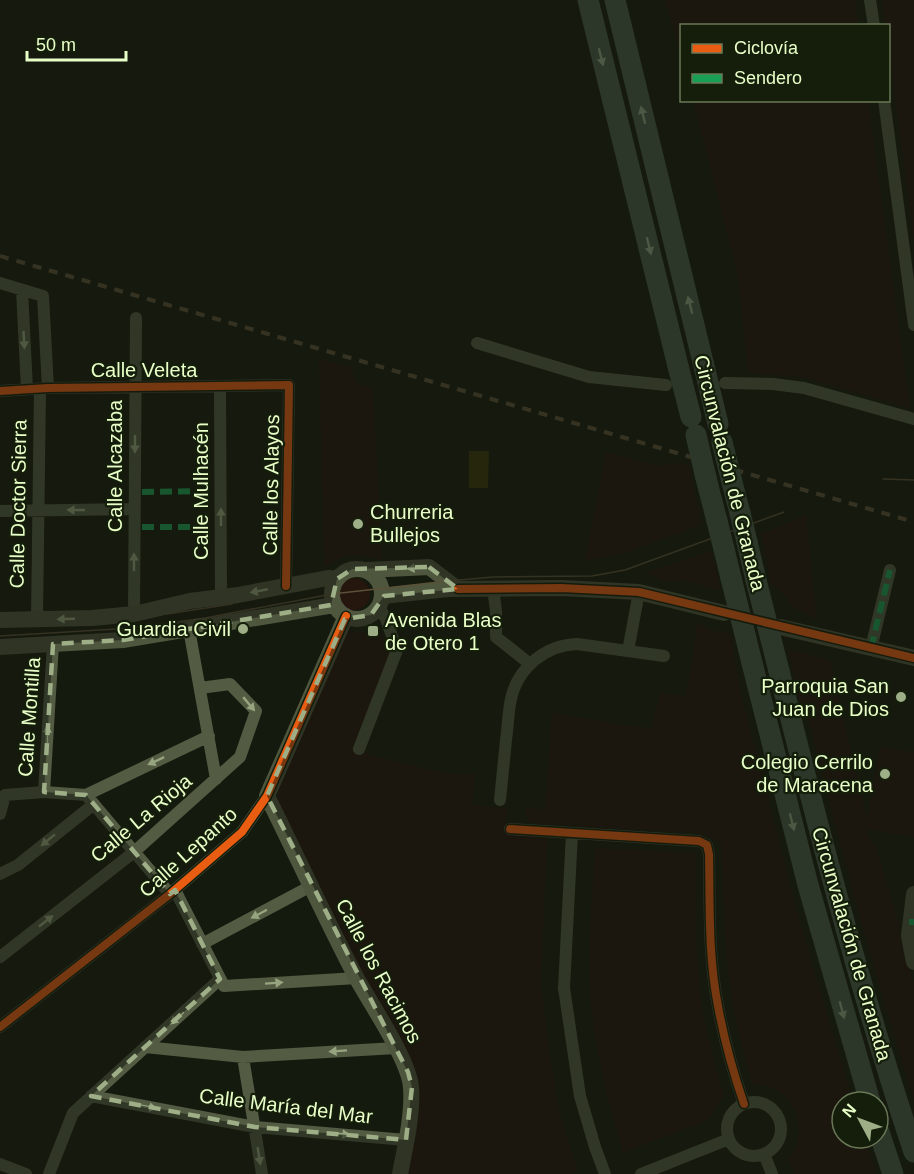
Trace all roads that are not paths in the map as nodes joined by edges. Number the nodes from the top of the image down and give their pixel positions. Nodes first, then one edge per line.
1 (588, 0) edge
2 (615, 0) edge
3 (870, 0) edge
4 (874, 24) edge
5 (884, 102) edge
6 (0, 283) edge
7 (22, 290) junction
8 (136, 318) dead end
9 (914, 325) edge
10 (477, 343) dead end
11 (724, 383) dead end
12 (289, 385) joint
13 (666, 385) dead end
14 (135, 386) junction
15 (220, 386) junction
16 (44, 388) junction
17 (27, 389) junction
18 (0, 391) edge
19 (914, 420) edge
20 (134, 509) junction
21 (37, 510) junction
22 (0, 511) edge
23 (367, 570) junction
24 (890, 570) dead end
25 (337, 579) junction
26 (286, 586) junction
27 (492, 588) junction
28 (458, 589) junction
29 (639, 592) junction
30 (221, 597) junction
31 (381, 602) junction
32 (340, 611) junction
33 (724, 613) dead end
34 (134, 614) junction
35 (0, 620) edge
36 (37, 621) junction
37 (780, 627) dead end
38 (189, 629) junction
39 (53, 644) junction
40 (0, 647) edge
41 (871, 648) junction
42 (628, 651) junction
43 (664, 656) dead end
44 (914, 658) edge
45 (530, 664) junction
46 (200, 688) junction
47 (209, 736) junction
48 (359, 749) dead end
49 (216, 779) junction
50 (44, 792) junction
51 (267, 796) junction
52 (90, 799) junction
53 (500, 800) dead end
54 (0, 814) edge
55 (510, 829) dead end
56 (572, 833) junction
57 (134, 852) junction
58 (0, 874) edge
59 (311, 886) junction
60 (173, 892) junction
61 (914, 894) edge
62 (912, 922) edge
63 (202, 944) junction
64 (0, 957) edge
65 (914, 962) edge
66 (357, 978) junction
67 (220, 979) junction
68 (0, 1027) edge
69 (145, 1047) junction
70 (396, 1048) junction
71 (243, 1057) junction
72 (867, 1090) edge
73 (91, 1096) junction
74 (744, 1104) junction
75 (255, 1127) junction
76 (729, 1139) junction
77 (406, 1140) junction
78 (885, 1150) edge
79 (914, 1152) edge
80 (764, 1154) junction
81 (0, 1164) edge
82 (26, 1174) edge
83 (49, 1174) edge
84 (262, 1174) edge
85 (400, 1174) edge
86 (605, 1174) edge
87 (640, 1174) edge
88 (772, 1174) edge
89 (893, 1174) edge

1 -> 72 highway, Circunvalación de Granada, bridge
79 -> 2 highway, Circunvalación de Granada, bridge
3 - 4 street
5 - 9 street
6 - 7 street
7 - 16 street, Calle Doctor Sierra
7 -> 17 street
8 - 14 street, Calle Alcazaba
10 - 13 street
11 - 19 street
12 - 15 street, Calle Veleta
12 - 26 street, Calle los Alayos
14 - 15 street, Calle Veleta
14 - 16 street, Calle Veleta
14 -> 20 street, Calle Alcazaba
30 -> 15 street, Calle Mulhacén
16 - 17 street, Calle Veleta
16 - 21 street, Calle Doctor Sierra
17 - 18 street, Calle Veleta
20 -> 21 street
34 -> 20 street, Calle Alcazaba
21 - 22 street
21 - 36 street, Calle Doctor Sierra
23 - 25 street
28 -> 23 street
23 - 31 street
24 - 41 street
25 - 26 street
25 - 32 street
26 -> 30 street
27 - 28 street
27 - 29 street
27 - 45 street
28 - 31 street
29 - 33 street
29 - 42 street
30 - 34 street
31 - 32 street
31 - 48 street
32 - 38 street
32 - 51 street, Calle Lepanto
34 -> 36 street
35 - 36 street
37 - 41 street
38 - 39 street
38 - 46 street, Calle La Rioja
39 - 40 street
50 -> 39 street, Calle Montilla
41 - 44 street
42 - 43 street
42 - 45 street
45 - 53 street
46 - 47 street, Calle La Rioja
46 -> 49 street
47 - 49 street, Calle La Rioja
47 -> 52 street
49 - 57 street, Calle La Rioja
50 - 52 street
50 - 54 street
51 - 59 street, Calle los Racimos
51 - 60 street, Calle Lepanto
52 - 57 street
52 -> 58 street
55 - 56 street
56 - 74 street
56 - 86 street
57 - 60 street
64 -> 57 street, Calle La Rioja
59 -> 63 street
59 - 66 street, Calle los Racimos
60 - 63 street
60 - 68 street, Calle Lepanto
61 - 62 street
62 - 65 street
63 - 67 street
67 -> 66 street
66 - 70 street, Calle los Racimos
67 -> 69 street
69 - 71 street
69 - 73 street
70 -> 71 street
70 - 77 street, Calle los Racimos
71 - 75 street
73 -> 75 street, Calle María del Mar
73 - 83 street
74 - 76 street
74 - 80 street
75 -> 77 street, Calle María del Mar
75 -> 84 street
76 - 80 street
76 - 87 street
77 - 85 street, Calle los Racimos
78 - 89 highway
80 - 88 street
81 - 82 street

